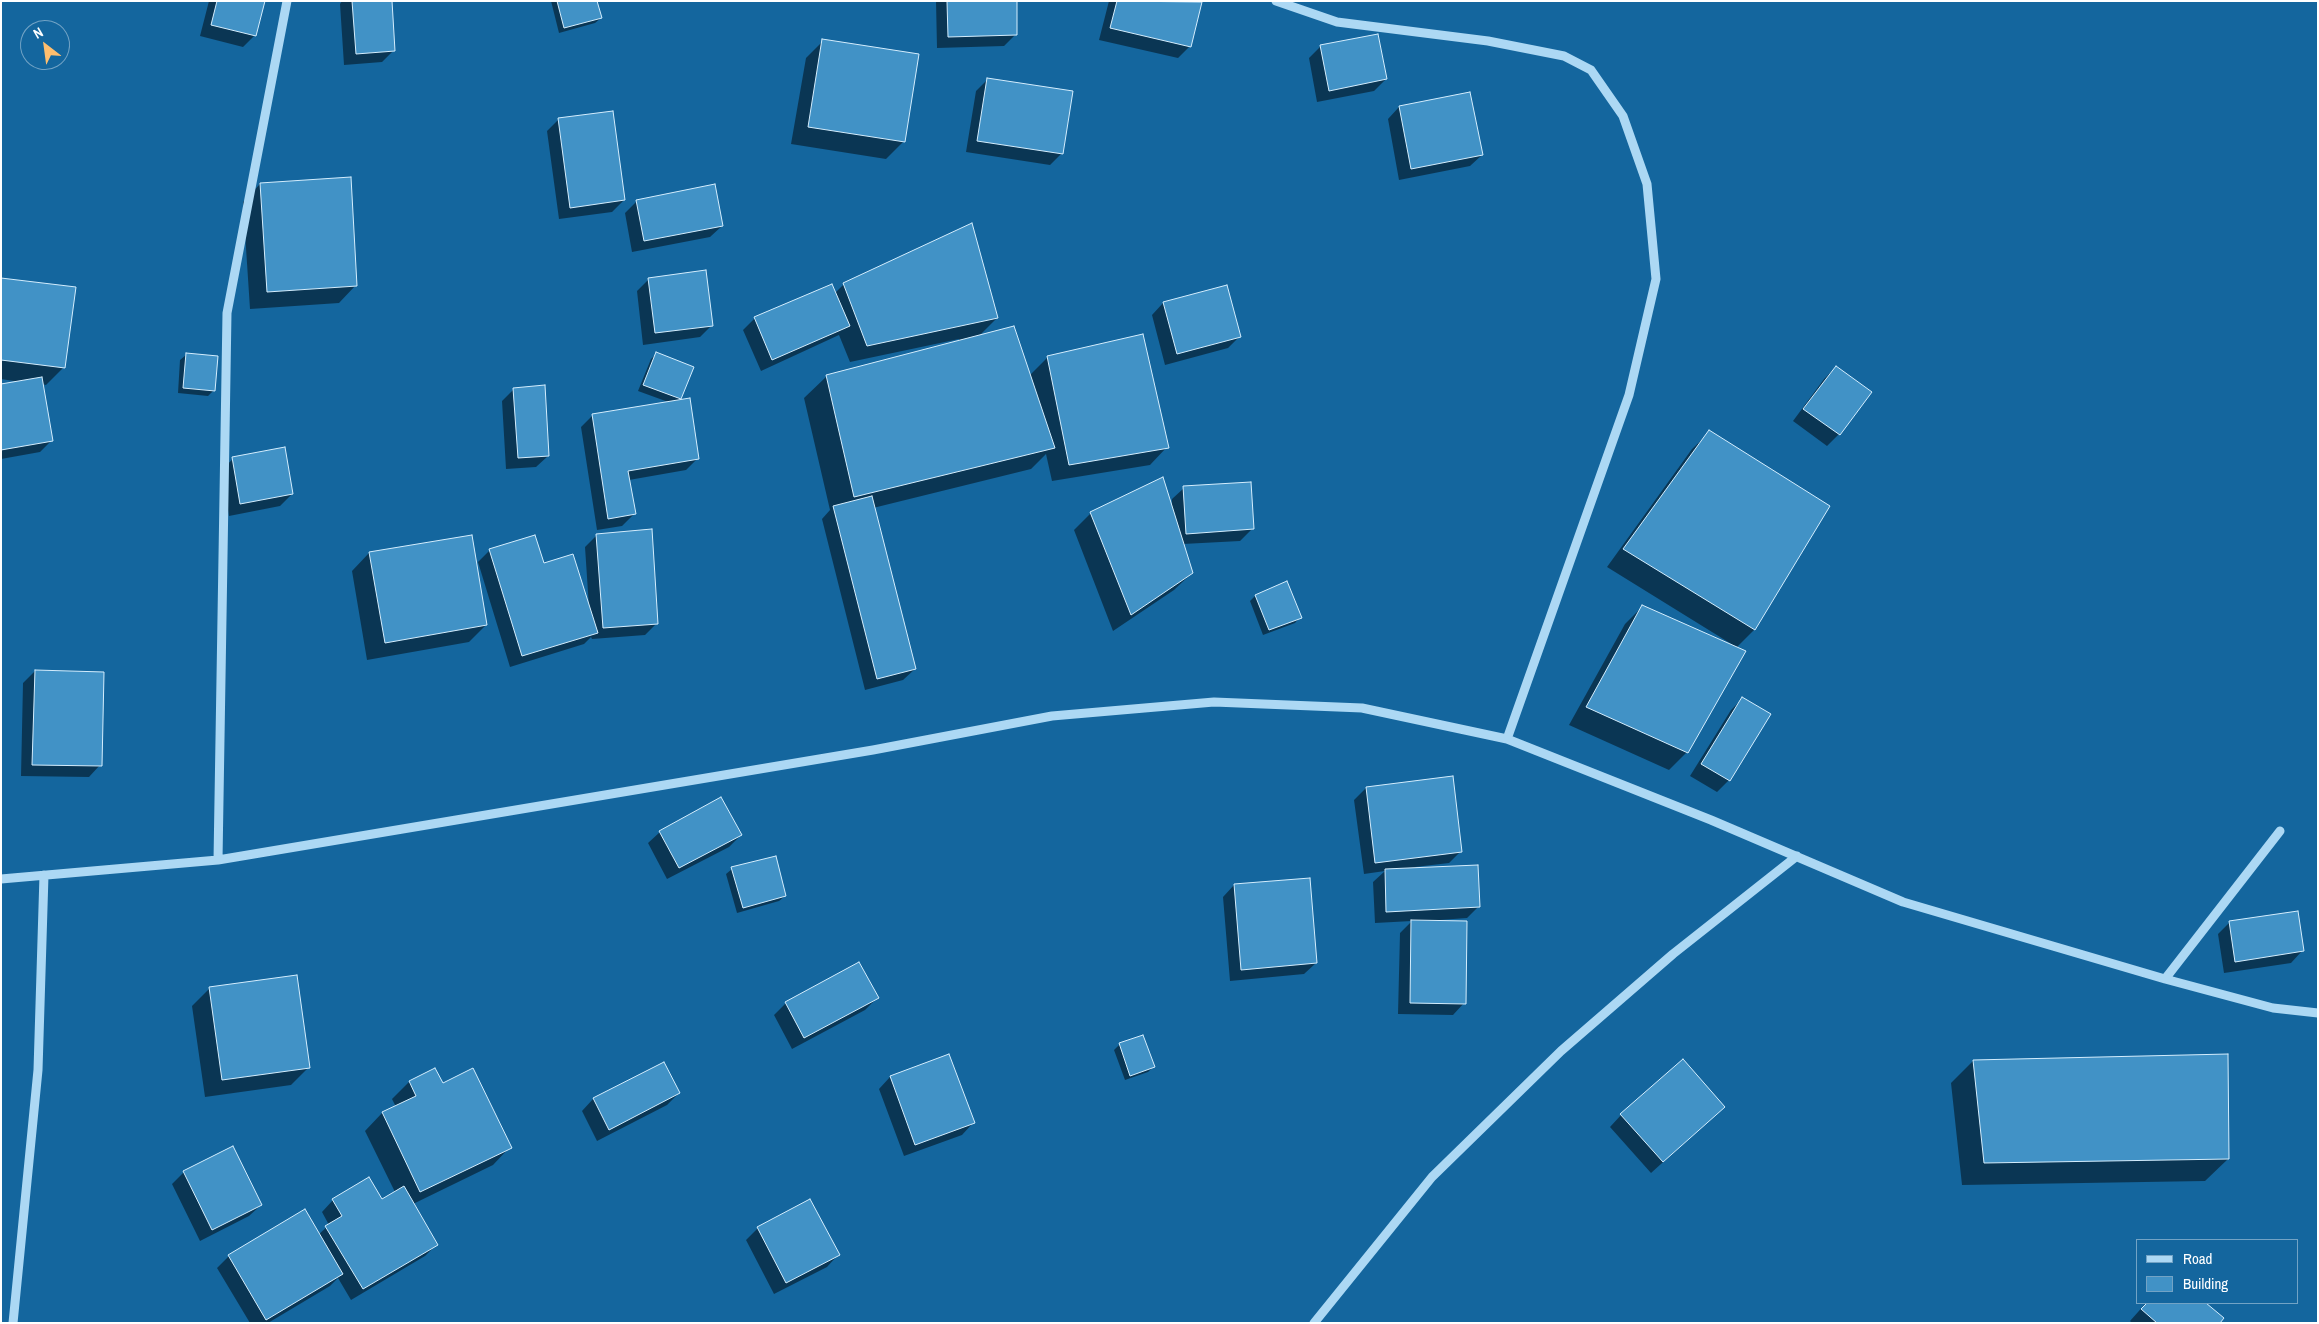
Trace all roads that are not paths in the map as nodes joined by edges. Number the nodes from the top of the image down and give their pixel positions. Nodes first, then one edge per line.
1 (287, 1) edge
2 (1276, 1) edge
3 (1507, 739) junction
4 (2280, 831) dead end
5 (1797, 856) junction
6 (218, 860) junction
7 (44, 875) junction
8 (1, 879) edge
9 (2165, 979) junction
10 (2318, 1013) edge
11 (13, 1323) edge
12 (1314, 1323) edge

1 - 6 street
2 - 3 street
3 - 5 street
3 - 6 street
4 - 9 street
5 - 9 street
5 - 12 street
6 - 7 street
7 - 8 street
7 - 11 street
9 - 10 street

